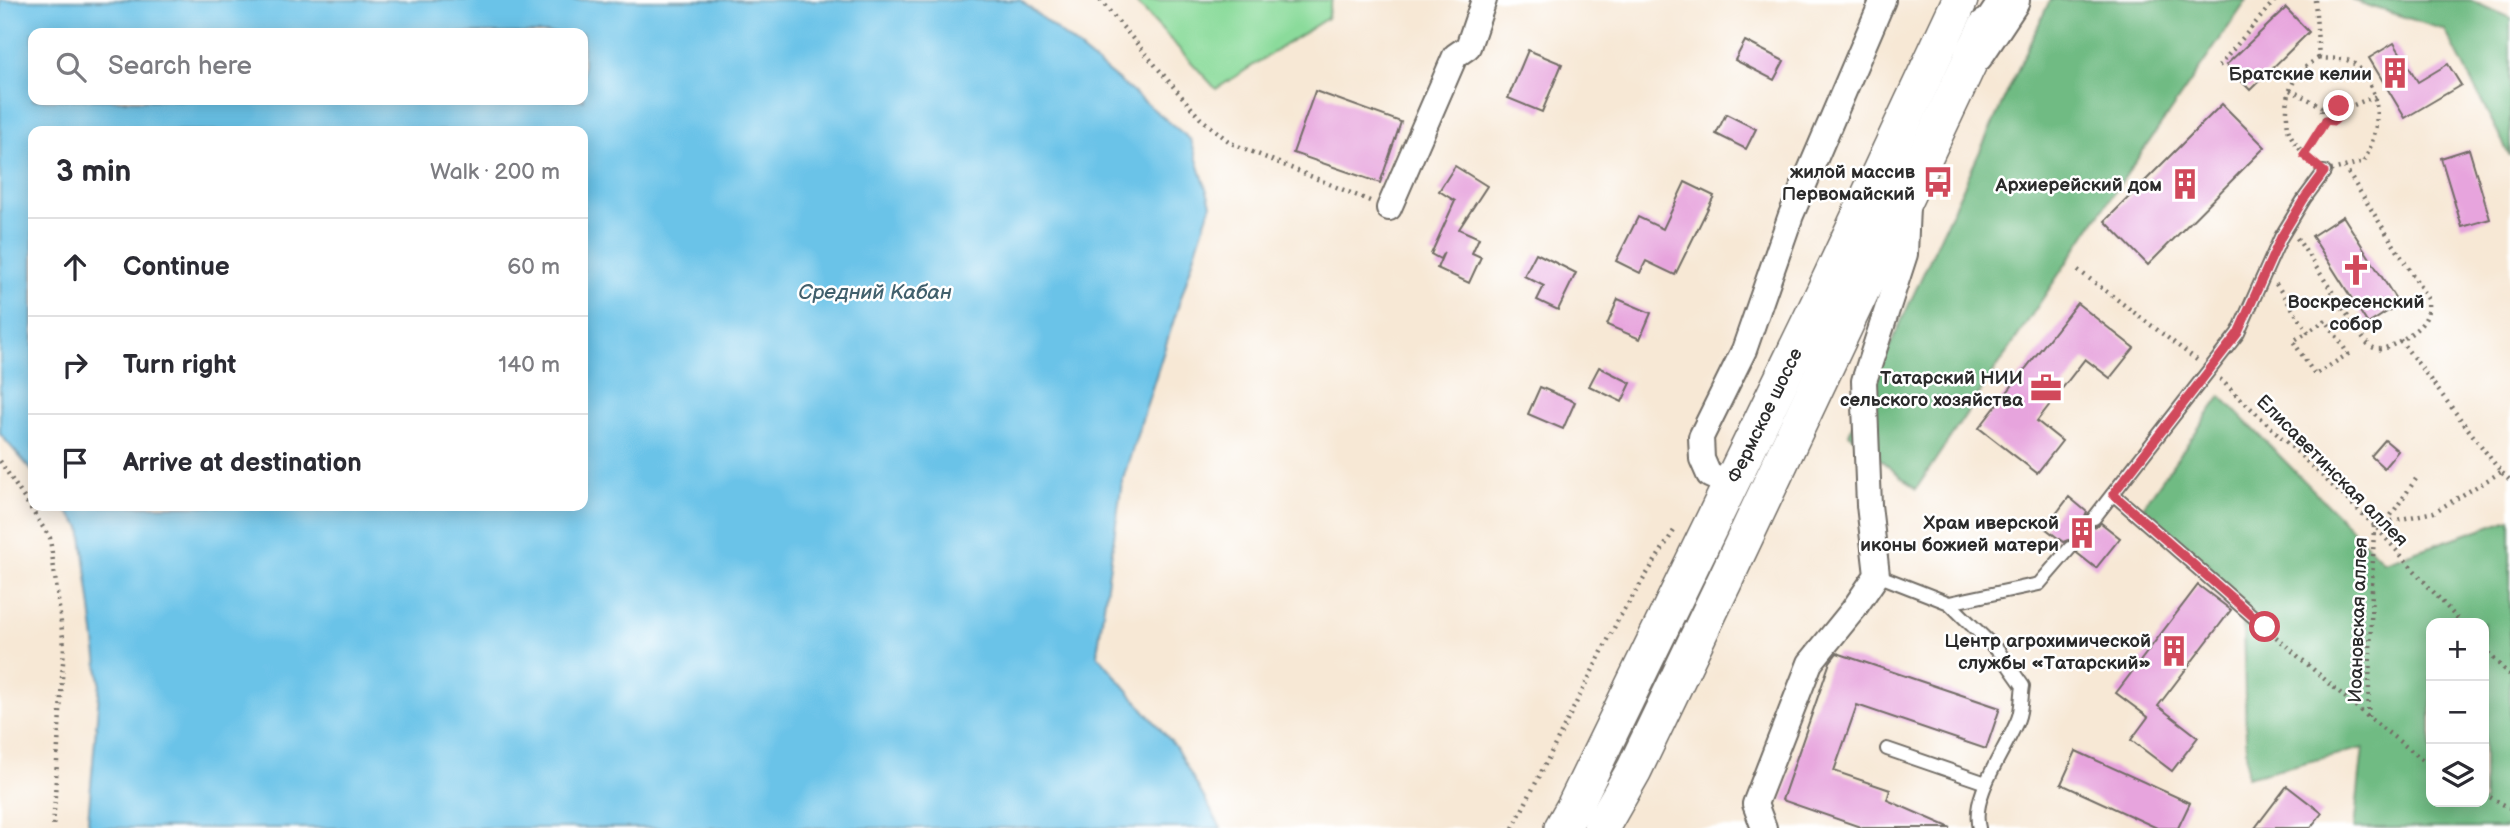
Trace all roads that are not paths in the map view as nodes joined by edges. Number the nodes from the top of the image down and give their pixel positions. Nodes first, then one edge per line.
1 (1484, 0) edge
2 (1883, 0) edge
3 (1960, 0) edge
4 (1997, 0) edge
5 (2010, 0) edge
6 (1974, 54) junction
7 (2324, 172) road end
8 (1908, 191) junction
9 (1389, 208) road end
10 (1731, 485) junction
11 (2113, 494) junction
12 (2094, 518) dead end
13 (2070, 548) dead end
14 (1877, 575) junction
15 (1949, 604) junction
16 (2265, 627) road end
17 (1887, 749) dead end
18 (1986, 783) junction
19 (1562, 828) edge
20 (1601, 828) edge
21 (1764, 828) edge
22 (1979, 828) edge

1 - 9 street
2 - 10 street
3 - 10 main road, Фермское шоссе
4 - 6 main road, Фермское шоссе
5 - 6 main road
6 - 8 main road, Фермское шоссе
7 - 11 lane
8 - 14 street
8 - 20 main road, Фермское шоссе
10 - 19 main road, Фермское шоссе
11 - 12 lane
11 - 16 lane
13 - 15 lane
14 - 15 lane
14 - 21 street
15 - 18 lane
17 - 18 lane
18 - 22 lane

